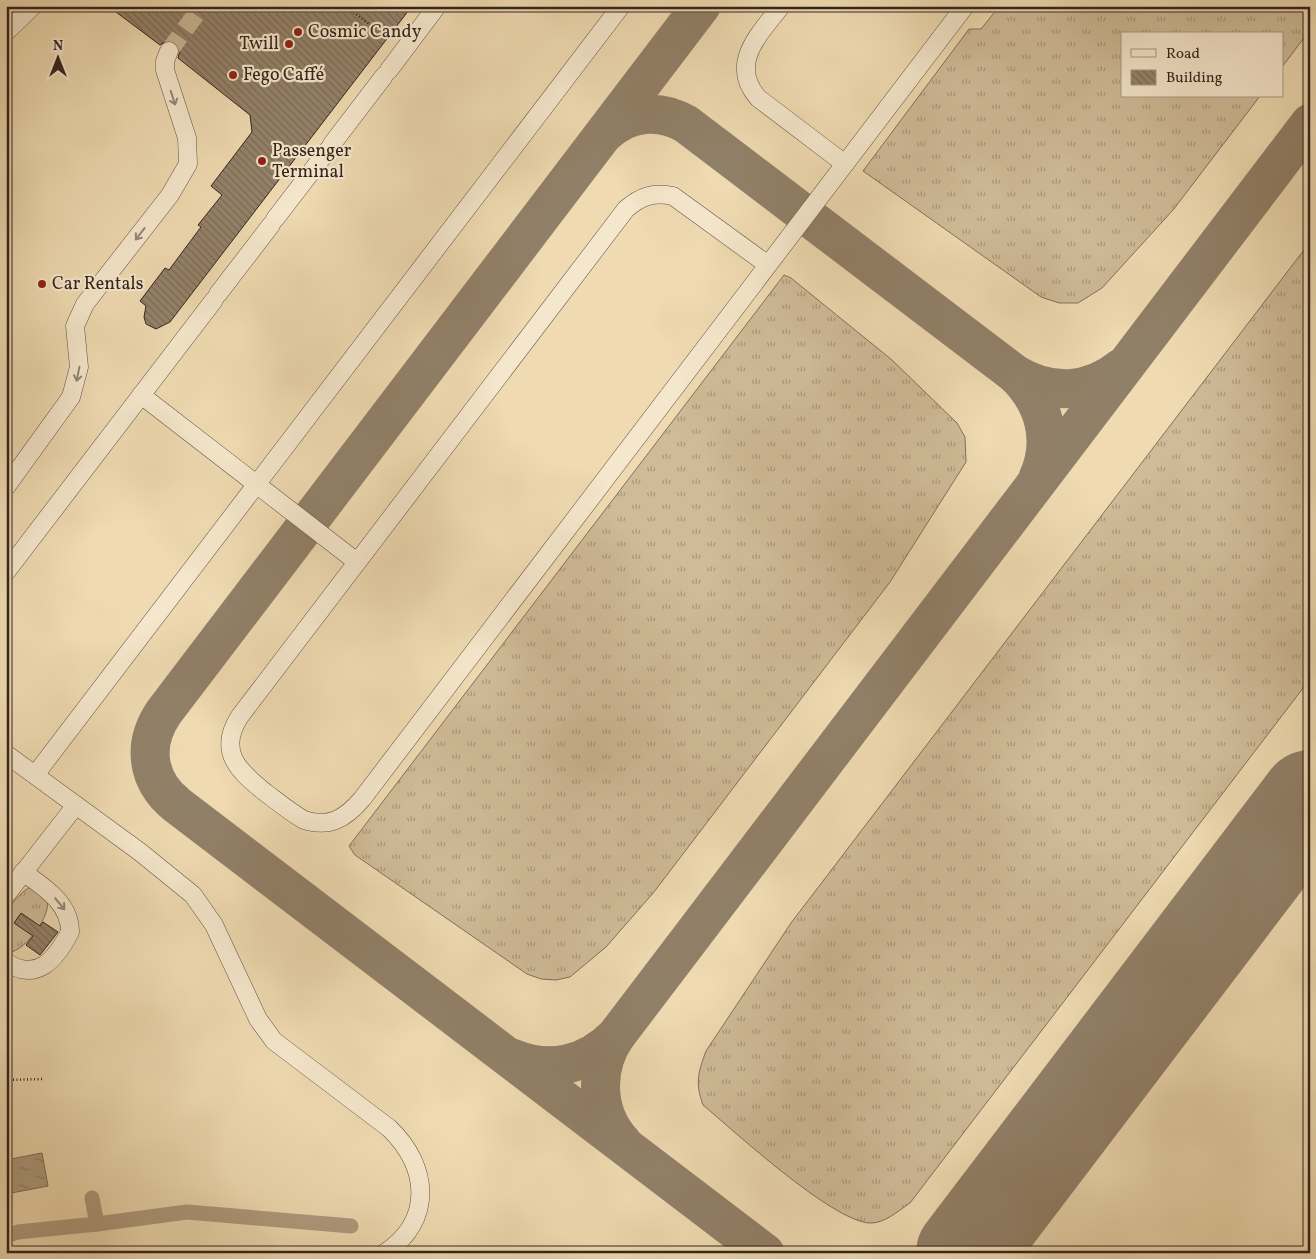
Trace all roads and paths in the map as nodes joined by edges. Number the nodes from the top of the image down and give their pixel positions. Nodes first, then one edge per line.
1 (32, 6) edge
2 (345, 6) edge
3 (437, 6) edge
4 (621, 6) edge
5 (781, 6) edge
6 (965, 6) edge
7 (376, 29) dead end
8 (6, 32) edge
9 (169, 51) tunnel mouth
10 (845, 164) junction
11 (768, 265) junction
12 (141, 395) junction
13 (258, 485) junction
14 (6, 487) edge
15 (357, 562) junction
16 (6, 572) edge
17 (6, 754) edge
18 (35, 776) junction
19 (76, 805) junction
20 (23, 872) junction
21 (6, 895) edge
22 (6, 962) edge
23 (44, 1079) dead end
24 (6, 1080) edge
25 (385, 1253) edge

1 - 8 street
2 - 7 path
3 - 12 street
4 - 13 street
5 - 10 street
6 - 10 street
9 -> 14 street
10 - 11 street
11 - 15 street
11 - 15 street
12 - 13 street
12 - 16 street
13 - 15 street
13 - 18 street
17 - 18 street
18 - 19 street
19 - 20 street
19 - 25 street
20 - 21 street
20 -> 22 street
23 - 24 path

